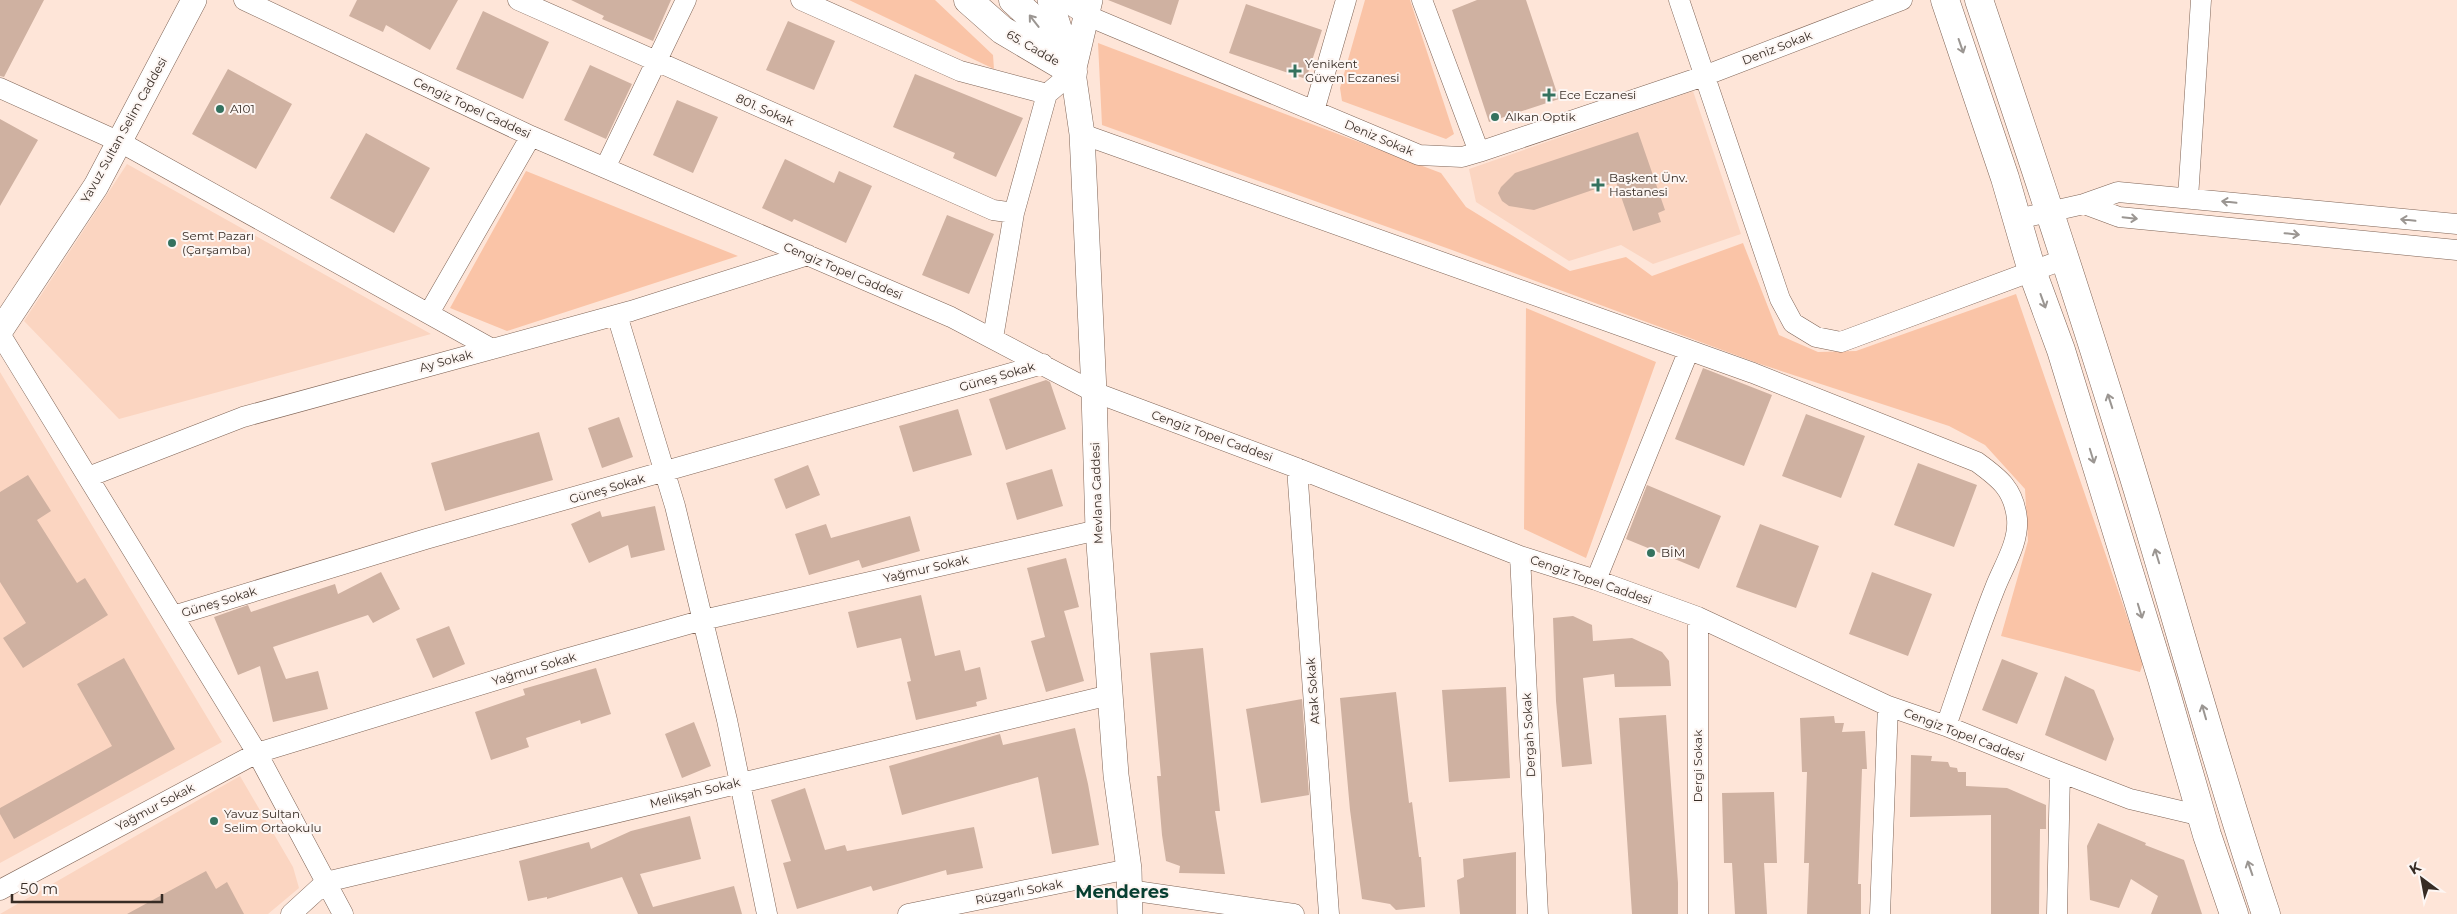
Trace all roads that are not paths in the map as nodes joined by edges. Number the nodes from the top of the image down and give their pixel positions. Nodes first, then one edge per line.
1 (194, 0) edge
2 (244, 0) edge
3 (518, 0) edge
4 (686, 0) edge
5 (802, 0) edge
6 (968, 0) edge
7 (1013, 0) edge
8 (1050, 0) edge
9 (1063, 0) edge
10 (1346, 0) edge
11 (1422, 0) edge
12 (1679, 0) edge
13 (1902, 0) edge
14 (1946, 0) edge
15 (1979, 0) edge
16 (2201, 0) edge
17 (1089, 8) edge
18 (656, 62) junction
19 (1073, 72) junction
20 (1704, 76) junction
21 (0, 88) edge
22 (1047, 94) junction
23 (1314, 111) junction
24 (1082, 134) junction
25 (531, 136) junction
26 (120, 142) junction
27 (1478, 152) junction
28 (605, 168) junction
29 (2188, 198) junction
30 (2084, 204) junction
31 (2050, 211) junction
32 (1014, 213) junction
33 (2017, 219) junction
34 (2457, 224) edge
35 (2457, 250) edge
36 (808, 255) junction
37 (2065, 259) junction
38 (2032, 271) junction
39 (429, 313) junction
40 (617, 315) junction
41 (0, 333) edge
42 (993, 338) junction
43 (492, 349) junction
44 (1689, 350) junction
45 (1043, 364) junction
46 (1094, 392) junction
47 (1297, 468) junction
48 (665, 473) junction
49 (88, 477) junction
50 (1098, 530) junction
51 (1520, 556) junction
52 (1596, 580) junction
53 (173, 616) junction
54 (1698, 617) junction
55 (703, 620) junction
56 (1110, 695) junction
57 (1888, 706) junction
58 (1946, 726) junction
59 (257, 753) junction
60 (2060, 772) junction
61 (740, 782) junction
62 (2227, 792) junction
63 (2202, 817) junction
64 (2238, 828) junction
65 (326, 882) junction
66 (0, 890) edge
67 (1129, 891) edge
68 (291, 914) edge
69 (343, 914) edge
70 (767, 914) edge
71 (908, 914) edge
72 (1294, 914) edge
73 (1329, 914) edge
74 (1538, 914) edge
75 (1698, 914) edge
76 (1880, 914) edge
77 (2057, 914) edge
78 (2234, 914) edge
79 (2266, 914) edge

1 - 26 street, Yavuz Sultan Selim Caddesi
2 - 25 street, Cengiz Topel Caddesi
3 - 18 street, 801. Sokak
4 - 18 street
5 - 22 street
6 - 19 main road, 65. Cadde
19 -> 7 main road, 65. Cadde
8 - 19 street
9 - 17 street, Deniz Sokak
10 - 23 street
11 - 27 street
12 - 20 street
13 - 20 street, Deniz Sokak
14 -> 33 main road
15 - 31 main road
16 - 29 street
17 - 19 street
17 - 23 street, Deniz Sokak
18 - 28 street
18 - 32 street, 801. Sokak
19 - 22 street
19 - 24 street, Mevlana Caddesi
20 - 27 street, Deniz Sokak
20 - 38 street
21 - 26 street
22 - 32 street
23 - 27 street, Deniz Sokak
24 - 44 street
24 - 46 street, Mevlana Caddesi
25 - 28 street, Cengiz Topel Caddesi
25 - 39 street
26 - 39 street
26 - 41 street, Yavuz Sultan Selim Caddesi
28 - 36 street, Cengiz Topel Caddesi
29 - 30 street
34 -> 29 street
30 - 31 street
30 -> 35 street
31 - 33 street
31 - 37 main road
32 - 42 street
33 - 38 main road
36 - 40 street, Ay Sokak
36 - 42 street, Cengiz Topel Caddesi
37 - 38 street
62 -> 37 main road
38 -> 63 main road
39 - 43 street
40 - 43 street, Ay Sokak
40 - 48 street
41 - 49 street
42 - 45 street, Cengiz Topel Caddesi
43 - 49 street, Ay Sokak
44 - 52 street
44 - 58 street
45 - 46 street, Cengiz Topel Caddesi
45 - 48 street, Güneş Sokak
46 - 47 street, Cengiz Topel Caddesi
46 - 50 street, Mevlana Caddesi
47 - 51 street, Cengiz Topel Caddesi
47 - 73 street, Atak Sokak
48 - 53 street, Güneş Sokak
48 - 55 street
49 - 53 street
50 - 55 street, Yağmur Sokak
50 - 56 street, Mevlana Caddesi
51 - 52 street, Cengiz Topel Caddesi
51 - 74 street, Dergah Sokak
52 - 54 street, Cengiz Topel Caddesi
53 - 59 street
54 - 57 street, Cengiz Topel Caddesi
54 - 75 street, Dergi Sokak
55 - 59 street, Yağmur Sokak
55 - 61 street
56 - 61 street, Melikşah Sokak
56 - 67 street, Mevlana Caddesi
57 - 58 street, Cengiz Topel Caddesi
57 - 76 street
58 - 60 street, Cengiz Topel Caddesi
59 - 65 street
59 - 66 street, Yağmur Sokak
60 - 63 street, Cengiz Topel Caddesi
60 - 77 street
61 - 65 street, Melikşah Sokak
61 - 70 street
62 - 63 main road
62 - 64 main road
63 - 64 main road
63 - 78 main road
79 -> 64 main road
65 - 68 street, Melikşah Sokak
65 - 69 street
67 - 71 street, Rüzgarlı Sokak
67 - 72 street, Rüzgarlı Sokak

